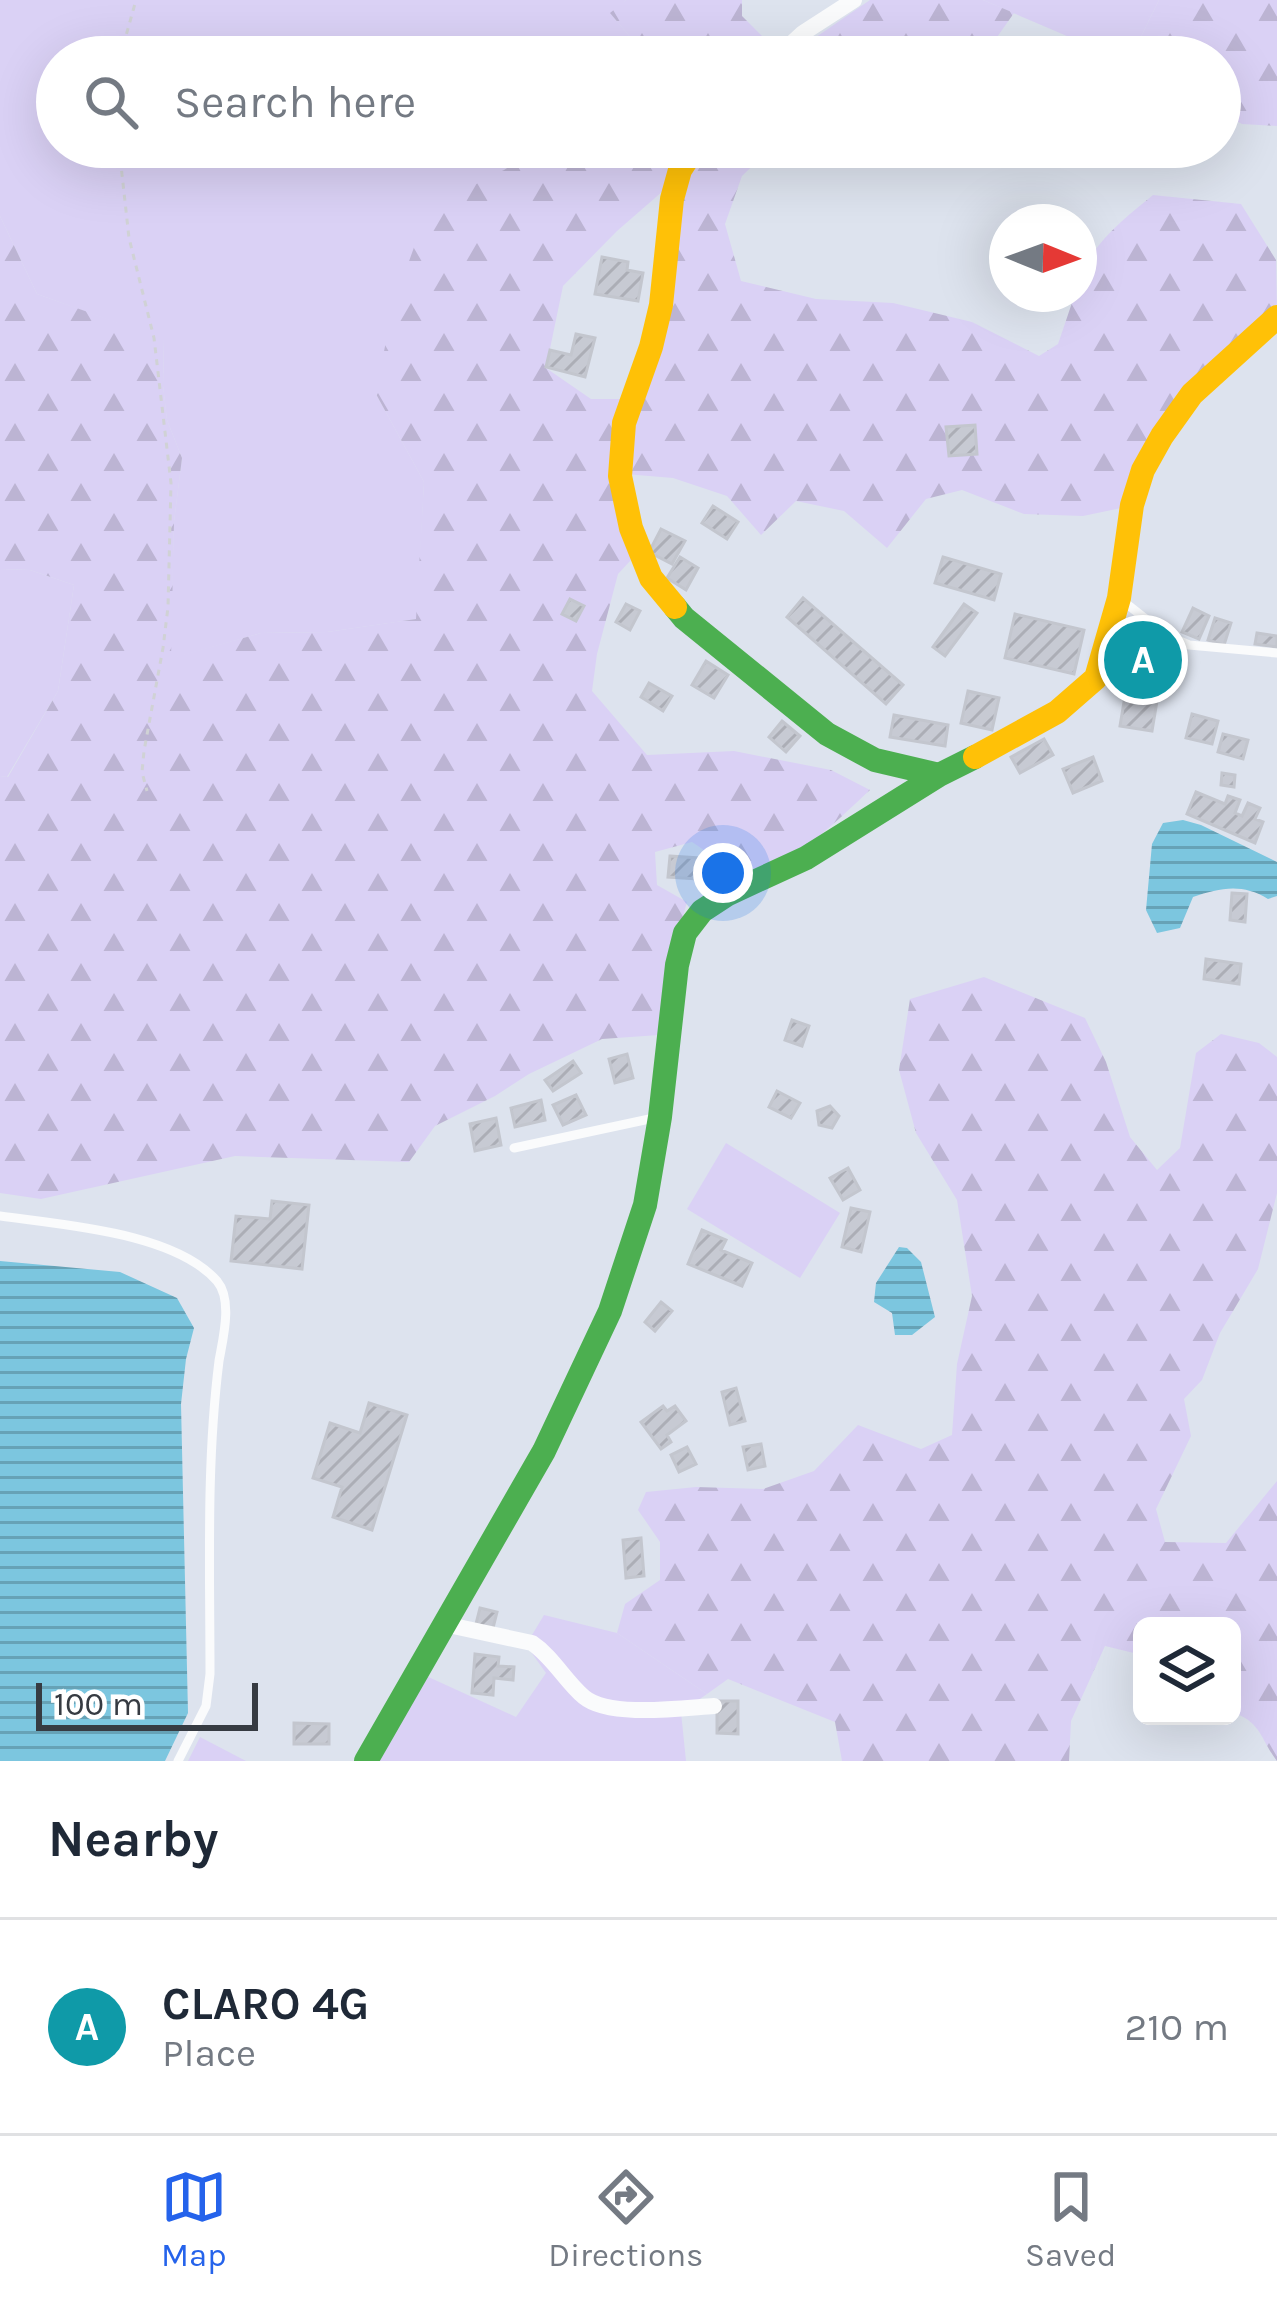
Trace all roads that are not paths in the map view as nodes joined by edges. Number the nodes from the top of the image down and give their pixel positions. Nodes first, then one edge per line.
1 (854, 0) edge
2 (800, 36) edge
3 (681, 168) edge
4 (1277, 317) edge
5 (1119, 598) junction
6 (1277, 653) edge
7 (939, 775) junction
8 (660, 1117) junction
9 (514, 1148) dead end
10 (0, 1216) edge
11 (444, 1624) junction
12 (714, 1706) dead end
13 (178, 1761) edge
14 (366, 1761) edge

1 - 2 street
3 - 7 street
4 - 5 street
5 - 6 lane
5 - 7 street
7 - 8 street
8 - 9 lane
8 - 11 street
10 - 13 lane
11 - 12 street
11 - 14 street

